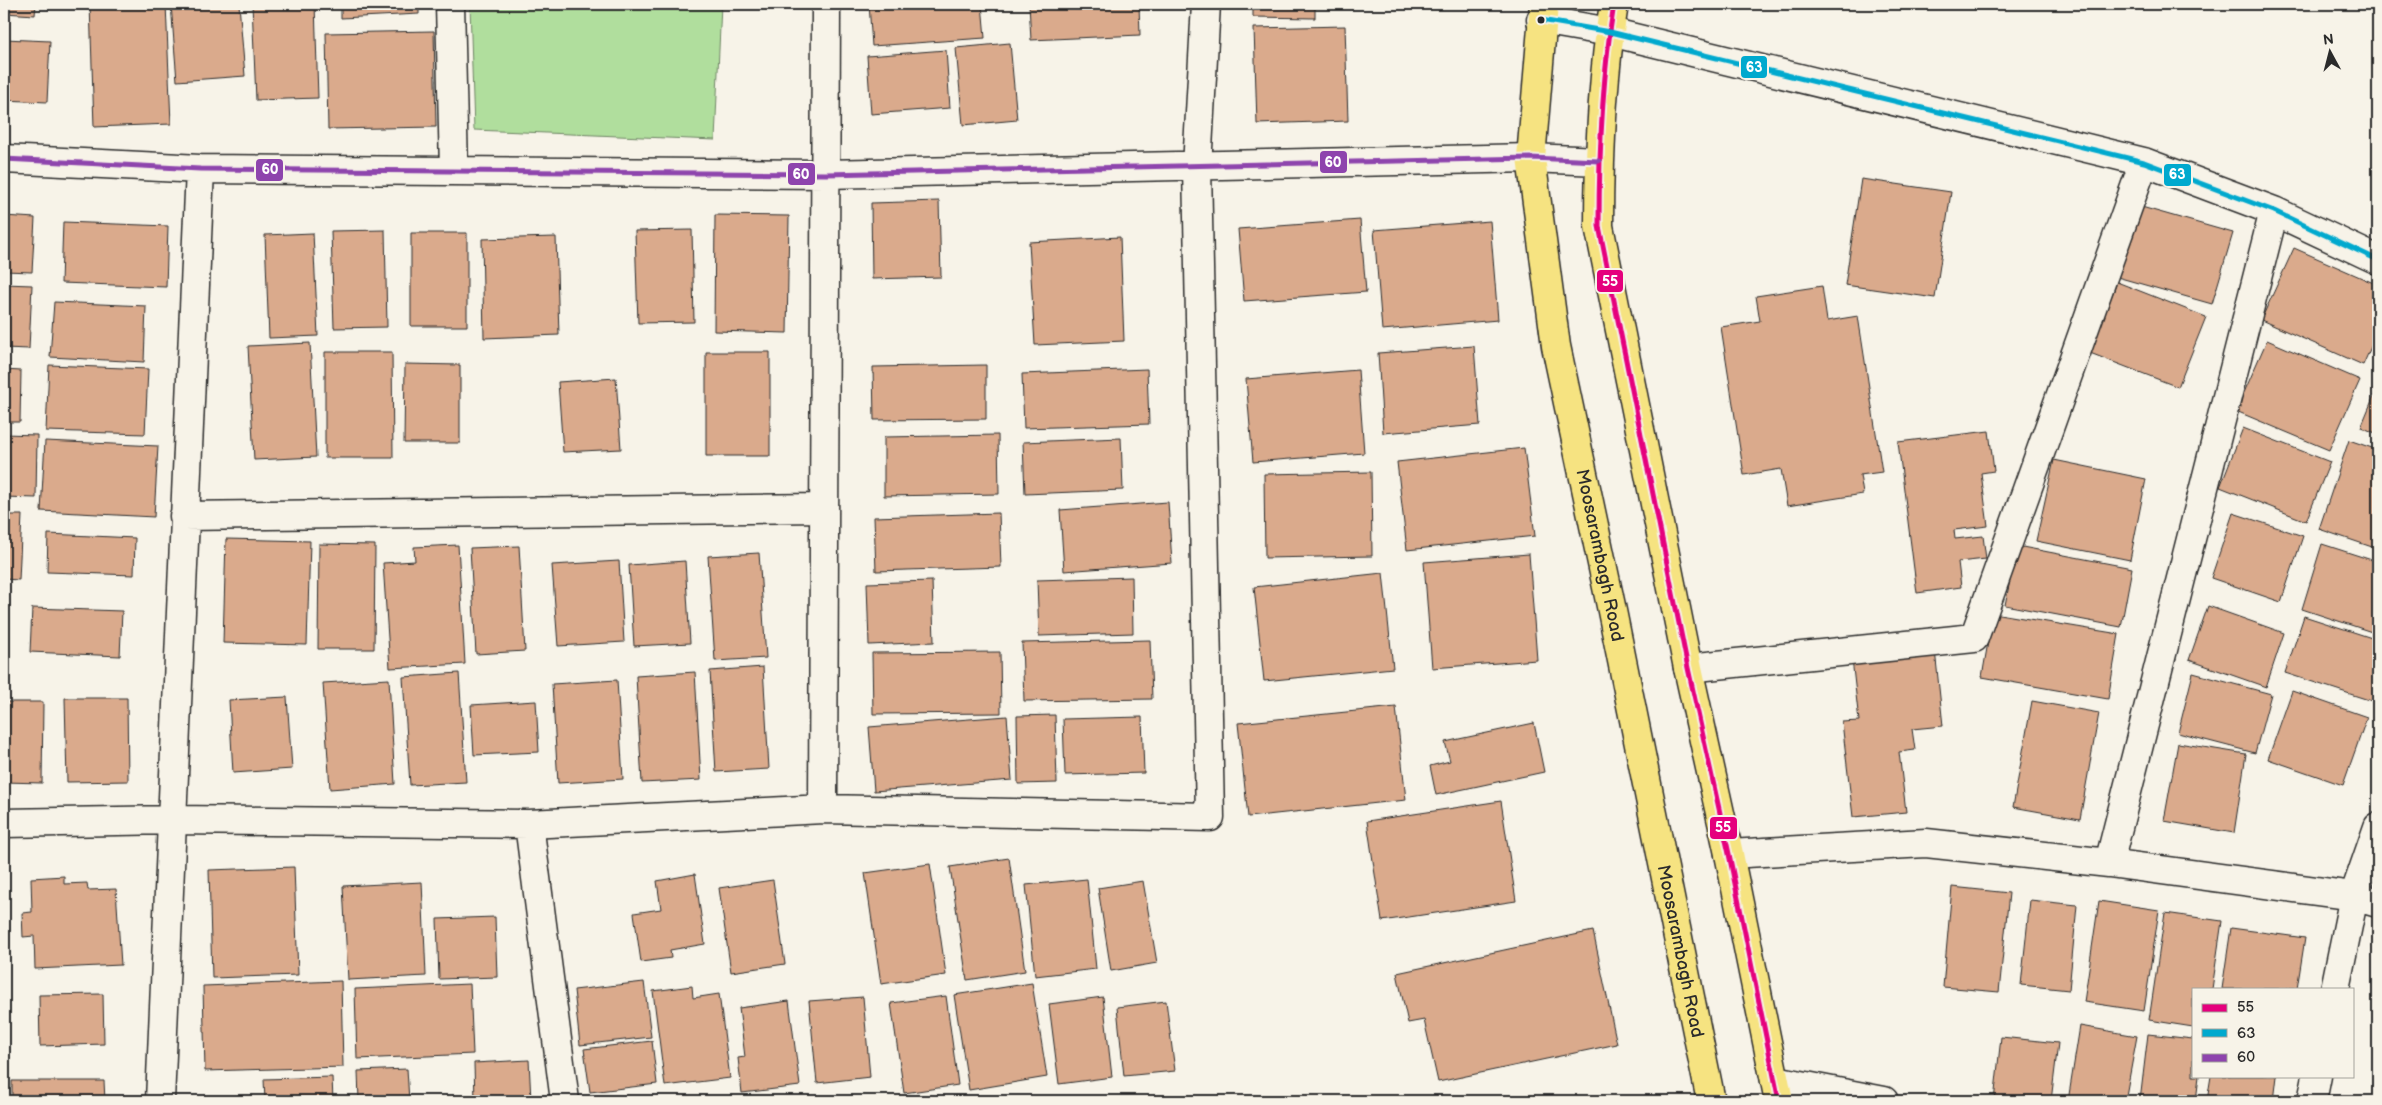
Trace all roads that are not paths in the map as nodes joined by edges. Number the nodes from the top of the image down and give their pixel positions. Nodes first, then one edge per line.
1 (450, 4) edge
2 (826, 4) edge
3 (1206, 4) edge
4 (1614, 4) edge
5 (1543, 12) edge
6 (1610, 32) junction
7 (1531, 158) junction
8 (4, 159) edge
9 (1599, 161) junction
10 (2144, 162) junction
11 (1197, 167) junction
12 (200, 169) junction
13 (454, 170) junction
14 (826, 174) junction
15 (2274, 211) junction
16 (2378, 260) edge
17 (823, 508) junction
18 (184, 516) junction
19 (1688, 668) junction
20 (823, 809) junction
21 (174, 820) junction
22 (4, 823) edge
23 (529, 824) junction
24 (2378, 827) edge
25 (1730, 854) junction
26 (2109, 863) junction
27 (2366, 899) edge
28 (2335, 988) edge
29 (2317, 1078) edge
30 (1777, 1091) edge
31 (160, 1101) edge
32 (565, 1101) edge
33 (1711, 1101) edge
34 (1884, 1101) edge
35 (2312, 1101) edge

1 - 13 street
2 - 14 street
3 - 11 street
4 - 6 main road
5 - 6 street
5 - 7 main road, Moosarambagh Road
6 - 9 main road
6 - 10 street
7 - 9 street
7 - 11 street
7 - 33 main road, Moosarambagh Road
8 - 12 street
9 - 19 main road
10 - 15 street
10 - 19 street
11 - 14 street
11 - 20 street
12 - 13 street
12 - 18 street
13 - 14 street
14 - 17 street
15 - 16 street
15 - 26 street
17 - 18 street
17 - 20 street
18 - 21 street
19 - 25 main road
20 - 23 street
21 - 22 street
21 - 23 street
21 - 31 street
23 - 32 street
24 - 27 street
25 - 26 street
25 - 30 main road
26 - 27 street
27 - 28 street
29 - 35 street
30 - 34 street

